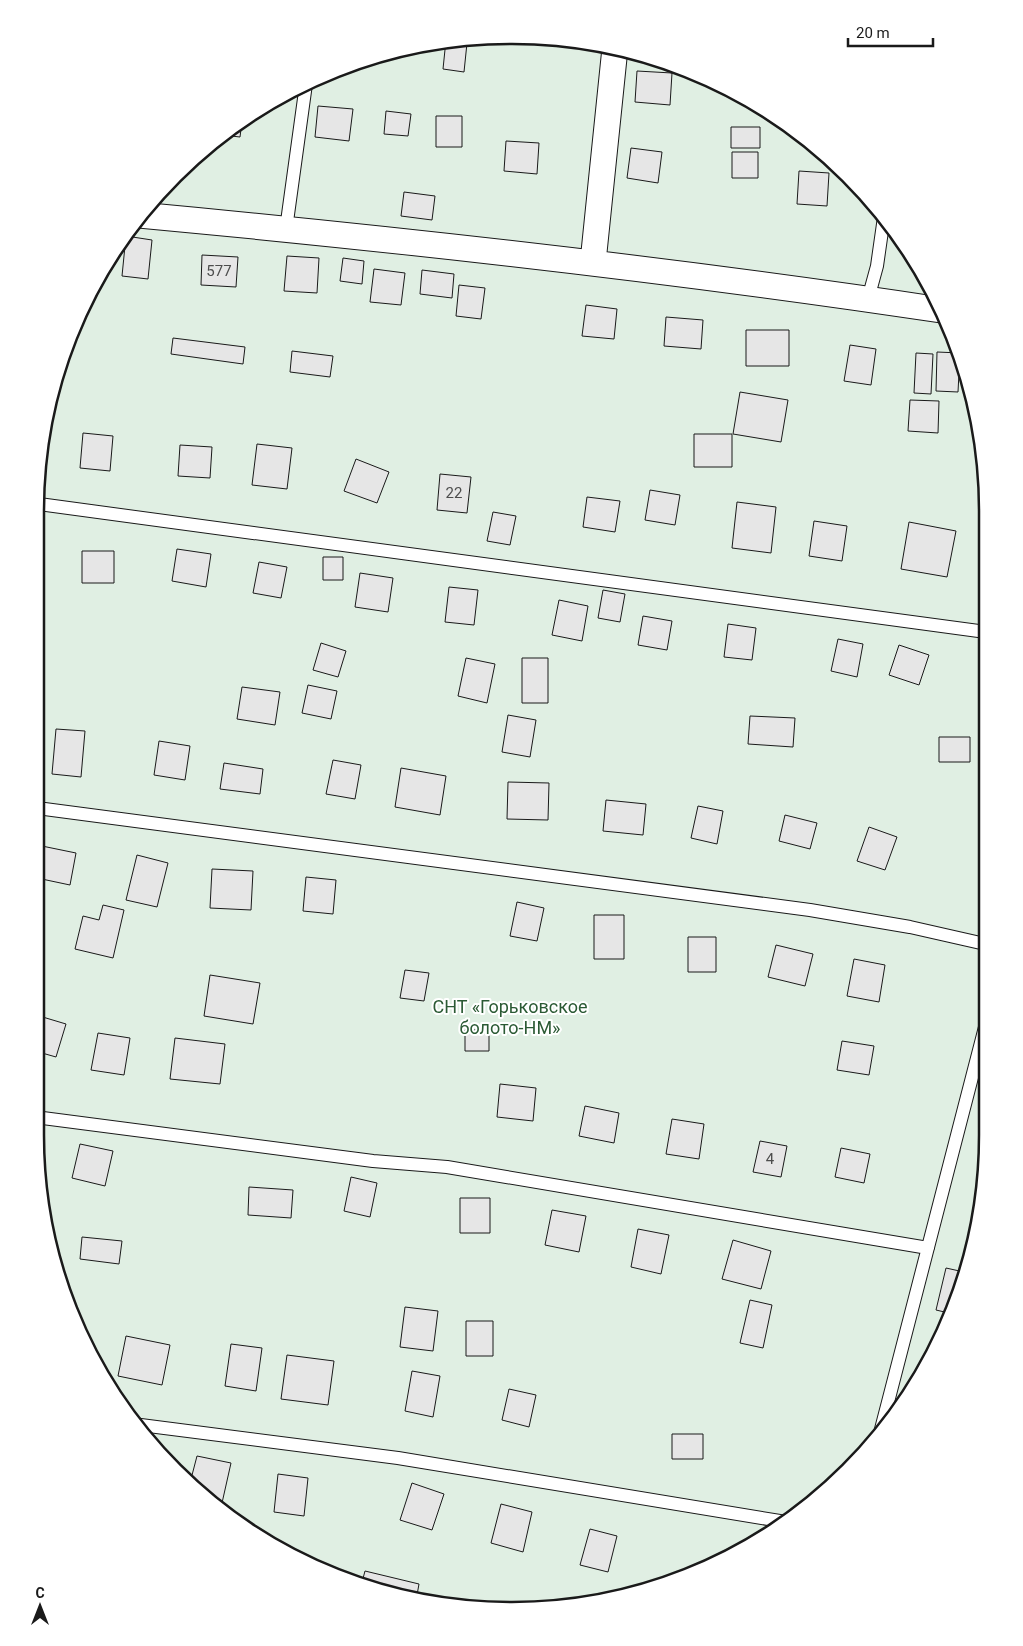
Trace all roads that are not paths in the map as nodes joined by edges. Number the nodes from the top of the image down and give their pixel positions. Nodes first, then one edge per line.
1 (614, 56) edge
2 (305, 92) edge
3 (149, 216) edge
4 (883, 227) edge
5 (286, 229) junction
6 (593, 262) junction
7 (868, 299) junction
8 (933, 309) edge
9 (44, 505) edge
10 (979, 631) edge
11 (44, 809) edge
12 (979, 943) edge
13 (979, 1050) edge
14 (44, 1118) edge
15 (928, 1248) junction
16 (884, 1417) edge
17 (146, 1426) edge
18 (775, 1520) edge

1 - 6 street
2 - 5 lane
3 - 5 street
4 - 7 lane
5 - 6 street
6 - 7 street
7 - 8 street
9 - 10 lane
11 - 12 lane
13 - 15 lane
14 - 15 lane
15 - 16 lane
17 - 18 lane

